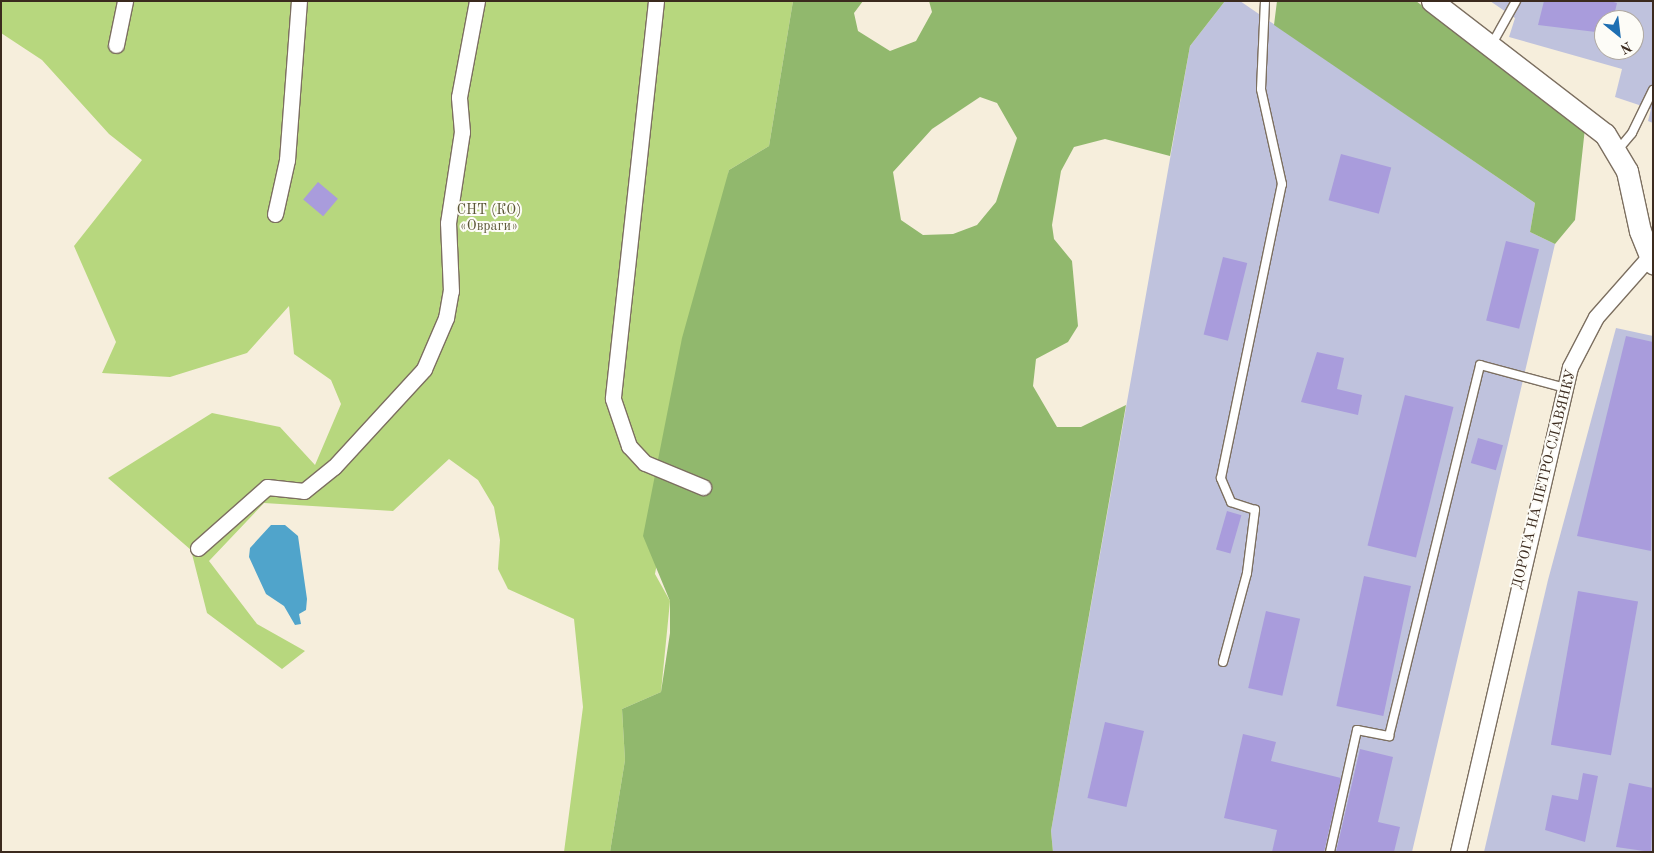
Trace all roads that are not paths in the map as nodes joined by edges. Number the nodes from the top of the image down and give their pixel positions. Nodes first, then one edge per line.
1 (125, 1) edge
2 (299, 1) edge
3 (478, 1) edge
4 (656, 1) edge
5 (1265, 1) edge
6 (1432, 1) edge
7 (1516, 1) edge
8 (116, 44) dead end
9 (1491, 46) junction
10 (1652, 90) edge
11 (1617, 151) junction
12 (275, 214) dead end
13 (1651, 260) edge
14 (1565, 388) junction
15 (703, 487) dead end
16 (198, 548) dead end
17 (1224, 662) dead end
18 (1330, 852) edge
19 (1458, 852) edge

1 - 8 street
2 - 12 street
3 - 16 street
4 - 15 street
5 - 17 lane
6 - 9 street, ДОРОГА НА ПЕТРО-СЛАВЯНКУ
7 - 9 lane
9 - 11 street, ДОРОГА НА ПЕТРО-СЛАВЯНКУ
10 - 11 lane
11 - 13 street, ДОРОГА НА ПЕТРО-СЛАВЯНКУ
13 - 14 street, ДОРОГА НА ПЕТРО-СЛАВЯНКУ
14 - 18 lane
14 - 19 street, ДОРОГА НА ПЕТРО-СЛАВЯНКУ

